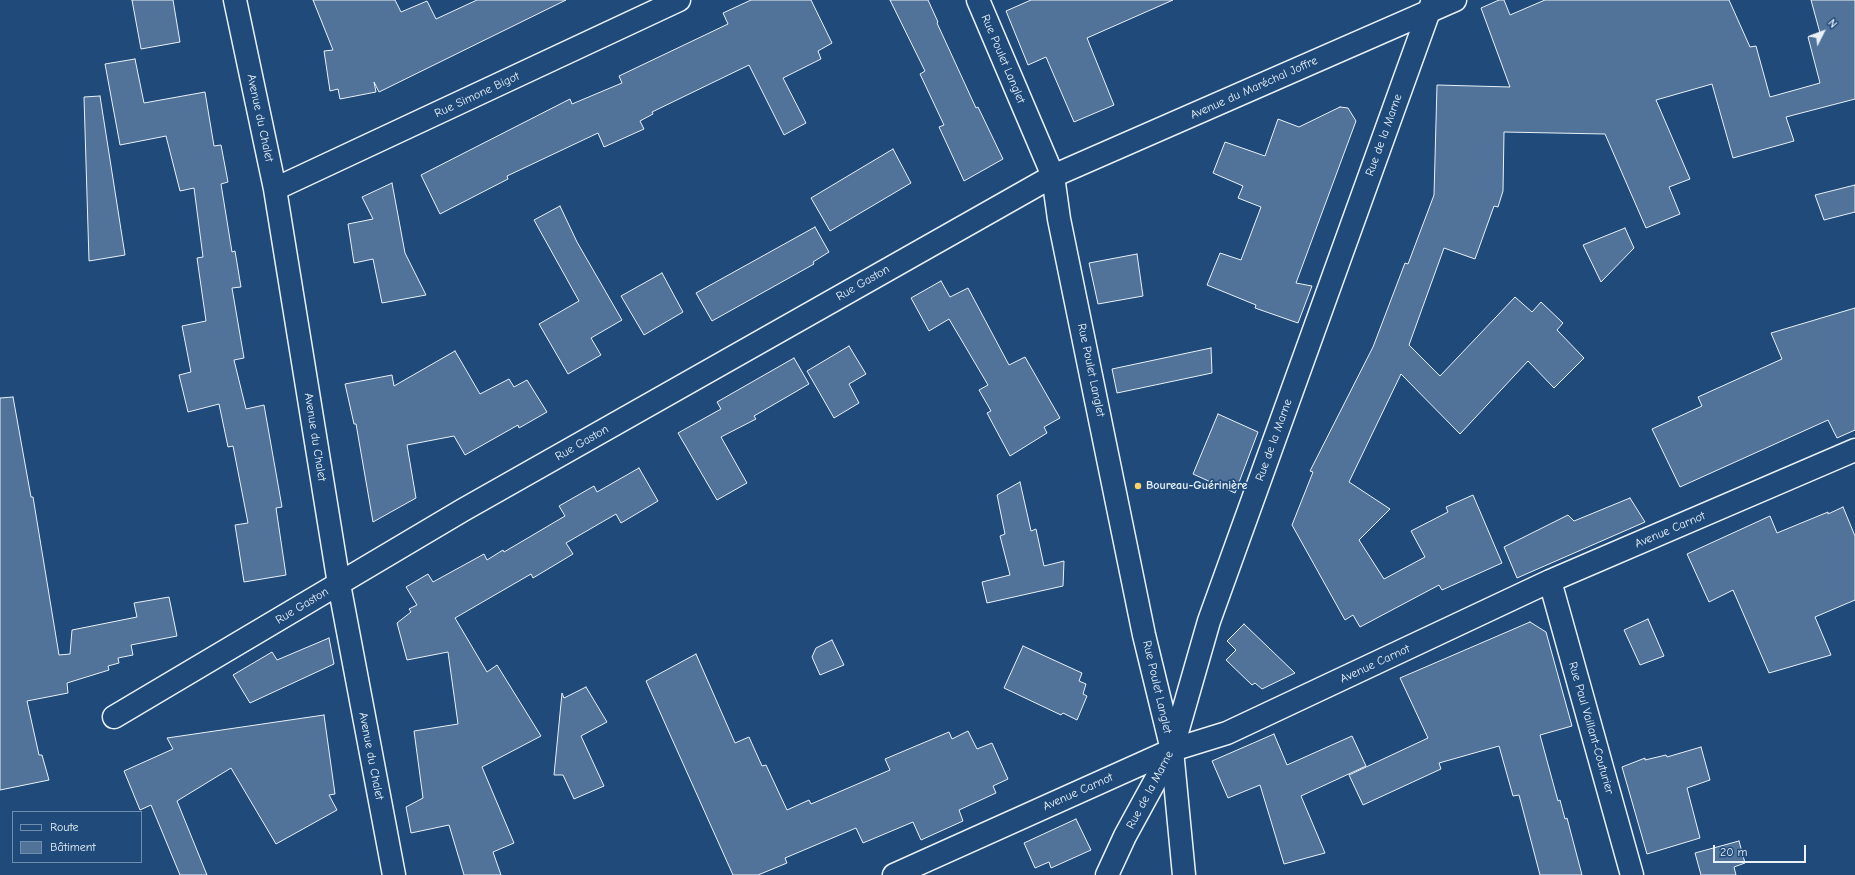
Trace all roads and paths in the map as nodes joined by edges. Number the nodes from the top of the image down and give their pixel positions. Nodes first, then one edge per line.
1 (235, 0) edge
2 (679, 0) edge
3 (978, 0) edge
4 (1455, 0) edge
5 (1431, 6) edge
6 (1053, 176) junction
7 (275, 189) junction
8 (1855, 450) edge
9 (1550, 581) junction
10 (339, 584) junction
11 (114, 717) dead end
12 (1172, 750) junction
13 (394, 875) edge
14 (894, 875) edge
15 (1107, 875) edge
16 (1184, 875) edge
17 (1632, 875) edge

1 - 7 street, Avenue du Chalet
2 - 7 street, Rue Simone Bigot
3 - 6 street, Rue Poulet Langlet
4 - 5 street, Avenue du Maréchal Joffre
5 - 6 street, Avenue du Maréchal Joffre
5 - 12 street, Rue de la Marne
6 - 10 street, Rue Gaston
6 - 12 street, Rue Poulet Langlet
7 - 10 street, Avenue du Chalet
8 - 9 street, Avenue Carnot
9 - 12 street, Avenue Carnot
9 - 17 street, Rue Paul Vaillant-Couturier
10 - 11 street, Rue Gaston
10 - 13 street, Avenue du Chalet
12 - 14 street, Avenue Carnot
12 - 15 street, Rue de la Marne
12 - 16 street

